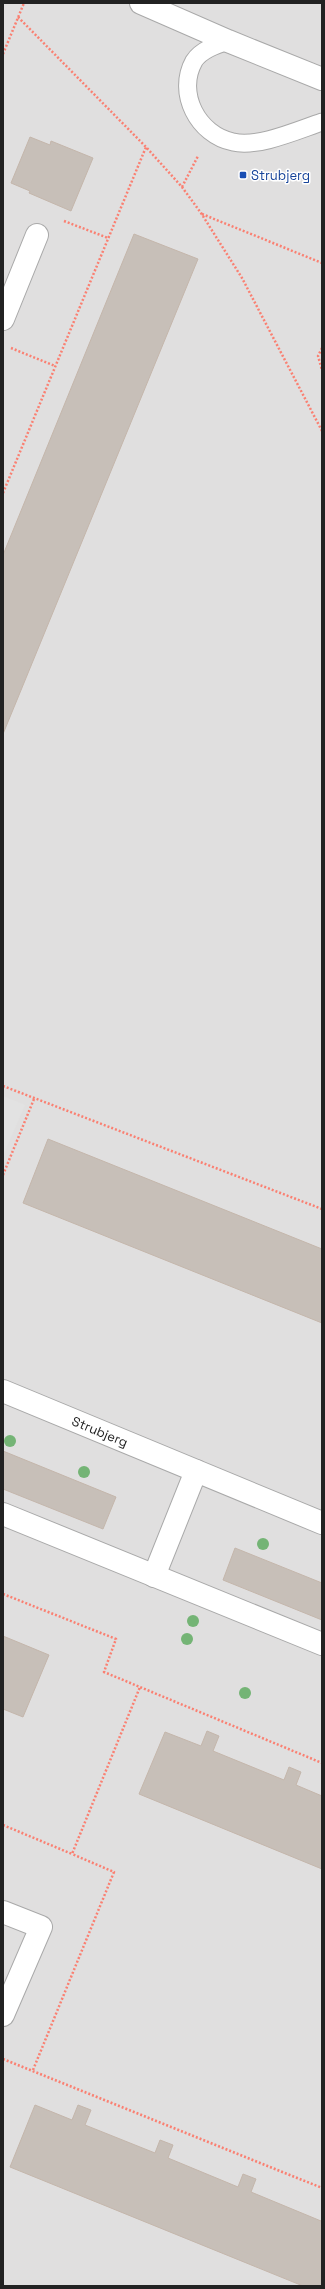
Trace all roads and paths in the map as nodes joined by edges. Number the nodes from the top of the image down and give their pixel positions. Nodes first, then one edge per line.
1 (24, 3) edge
2 (141, 3) edge
3 (18, 17) junction
4 (228, 41) junction
5 (3, 54) edge
6 (322, 79) edge
7 (322, 122) edge
8 (215, 136) junction
9 (146, 147) junction
10 (182, 187) junction
11 (201, 213) junction
12 (37, 236) joint
13 (108, 238) junction
14 (322, 263) edge
15 (3, 319) edge
16 (10, 347) dead end
17 (322, 348) edge
18 (55, 366) junction
19 (322, 370) edge
20 (322, 431) edge
21 (3, 493) edge
22 (3, 1086) edge
23 (34, 1099) junction
24 (3, 1175) edge
25 (322, 1209) edge
26 (3, 1392) edge
27 (196, 1470) junction
28 (3, 1514) edge
29 (322, 1523) edge
30 (154, 1576) junction
31 (3, 1594) edge
32 (322, 1644) edge
33 (140, 1687) junction
34 (322, 1763) edge
35 (3, 1825) edge
36 (72, 1854) junction
37 (3, 1912) edge
38 (3, 2015) edge
39 (3, 2059) edge
40 (33, 2070) junction
41 (322, 2188) edge

1 - 3 path
2 - 4 street
3 - 5 path
3 - 9 path
4 - 6 street
4 - 8 lane
7 - 8 lane
8 - 10 path
9 - 10 path
9 - 13 path
10 - 11 path
11 - 14 path
11 - 20 path
12 - 13 path
12 - 15 street
13 - 18 path
16 - 18 path
17 - 19 path
18 - 21 path
22 - 23 path
23 - 24 path
23 - 25 path
26 - 27 street, Strubjerg
27 - 29 street, Strubjerg
27 - 30 street
28 - 30 street
30 - 32 street
31 - 33 path
33 - 34 path
33 - 36 path
35 - 36 path
36 - 40 path
37 - 38 street
39 - 40 path
40 - 41 path

